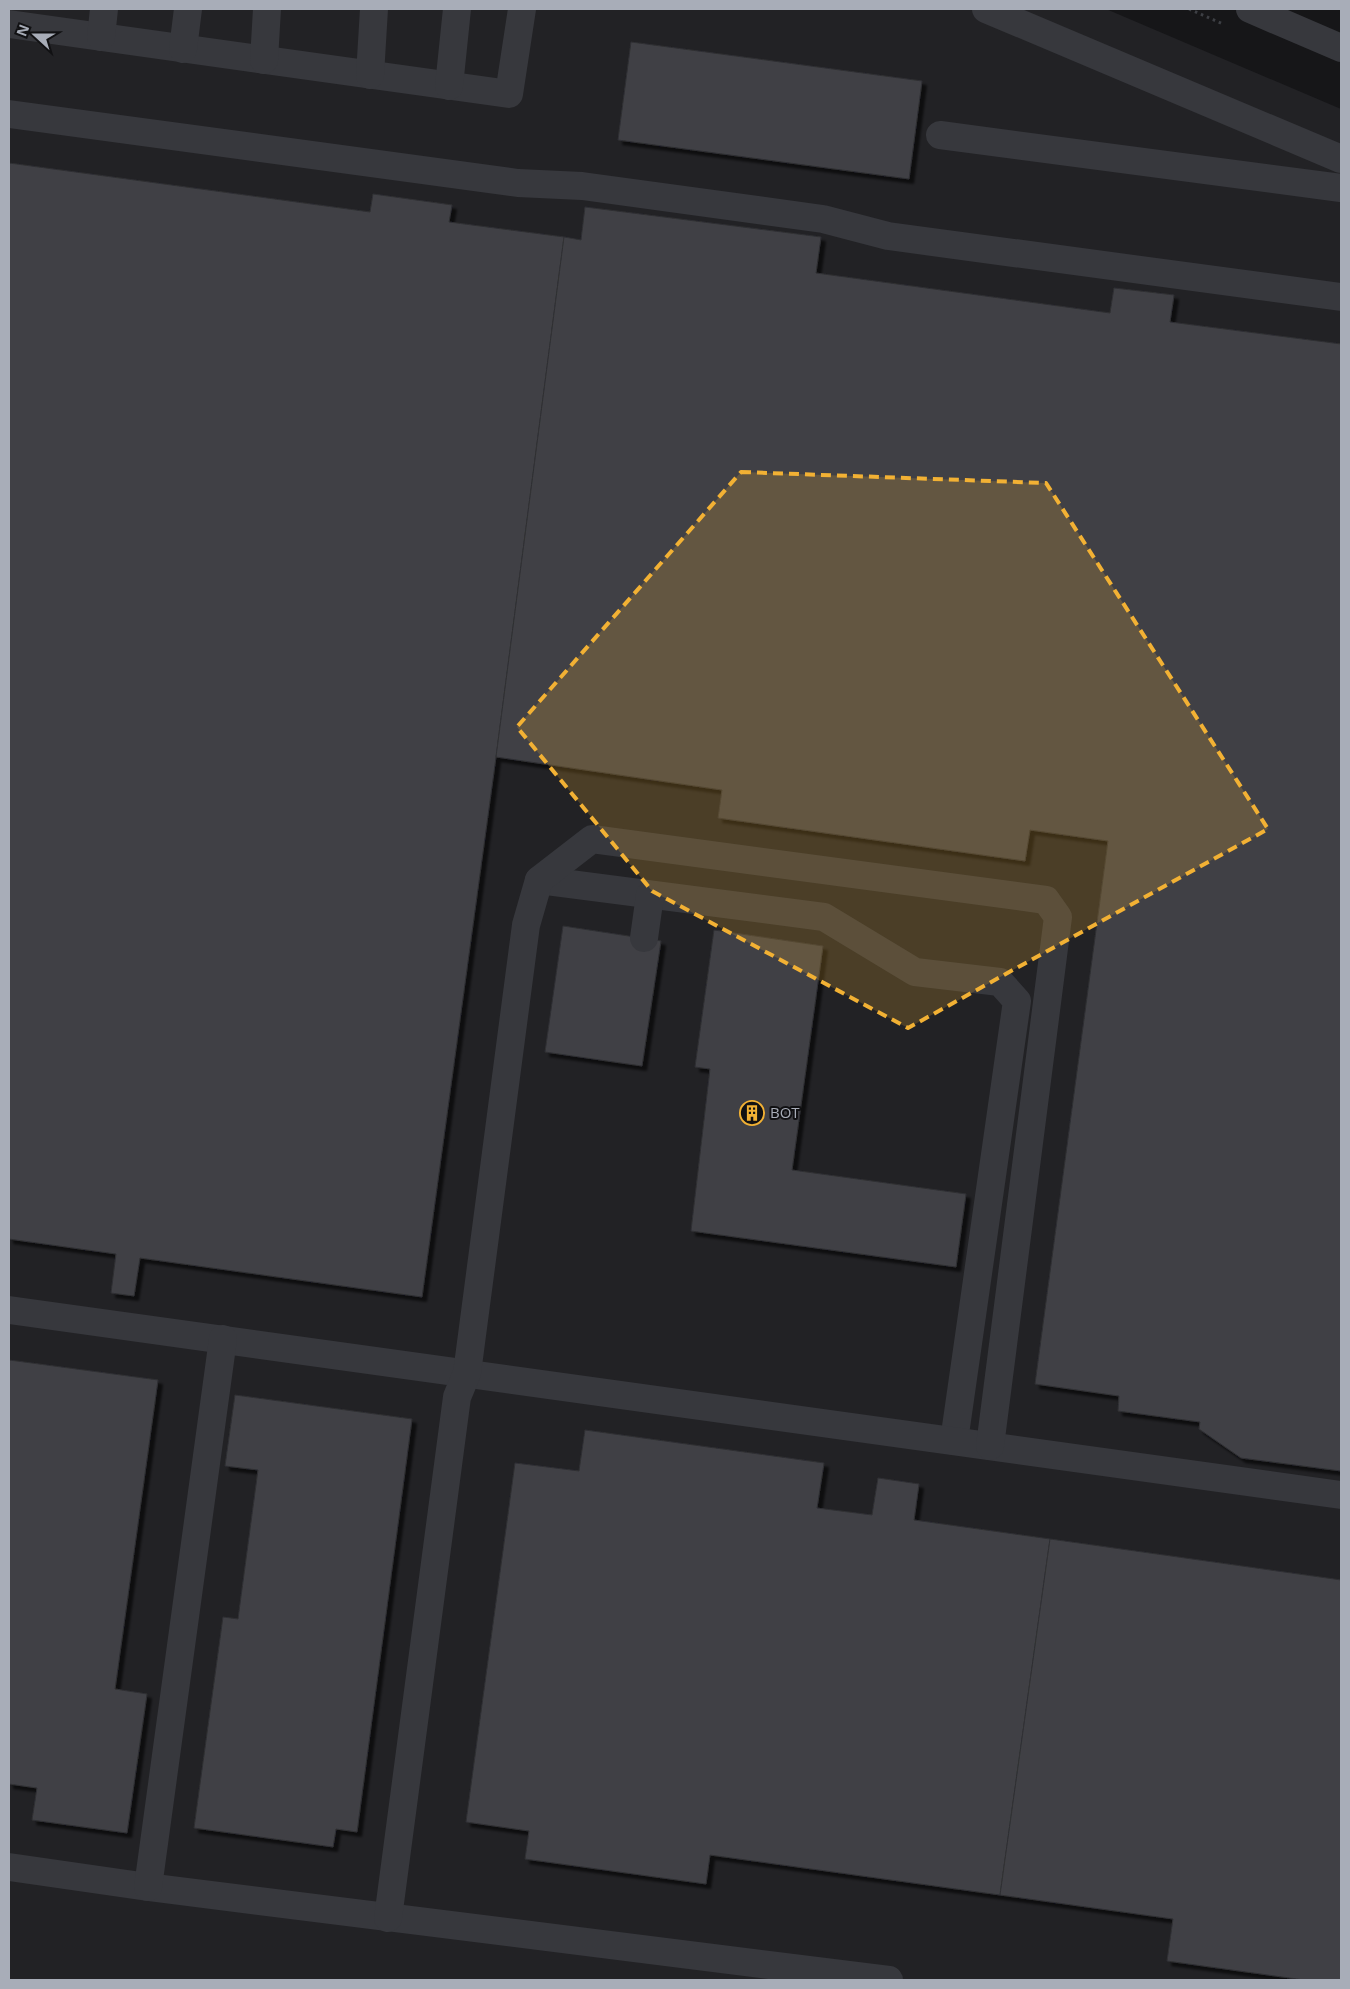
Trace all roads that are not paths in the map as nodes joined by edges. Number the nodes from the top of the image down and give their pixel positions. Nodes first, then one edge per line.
1 (104, 9) edge
2 (188, 9) edge
3 (267, 9) edge
4 (374, 9) edge
5 (457, 9) edge
6 (522, 9) edge
7 (986, 9) edge
8 (1250, 9) edge
9 (24, 20) edge
10 (101, 37) junction
11 (1341, 48) edge
12 (183, 49) junction
13 (264, 60) junction
14 (370, 75) junction
15 (450, 86) junction
16 (9, 114) edge
17 (940, 135) dead end
18 (1341, 158) edge
19 (1341, 188) edge
20 (1341, 298) edge
21 (539, 880) junction
22 (650, 895) junction
23 (644, 938) dead end
24 (9, 1310) edge
25 (223, 1339) junction
26 (467, 1373) junction
27 (954, 1441) junction
28 (990, 1446) junction
29 (1341, 1495) edge
30 (9, 1867) edge
31 (148, 1887) junction
32 (388, 1918) junction
33 (889, 1980) edge

1 - 10 street
2 - 12 street
3 - 13 street
4 - 14 street
5 - 15 street
6 - 15 street
7 - 18 street
8 - 11 street
9 - 10 street
10 - 12 street
12 - 13 street
13 - 14 street
14 - 15 street
16 - 20 street
17 - 19 street
21 - 22 street
21 - 26 street
21 - 28 street
22 - 23 street
22 - 27 street
24 - 25 street
25 - 26 street
25 - 31 street
26 - 27 street
26 - 32 street
27 - 28 street
28 - 29 street
30 - 31 street
31 - 32 street
32 - 33 street

